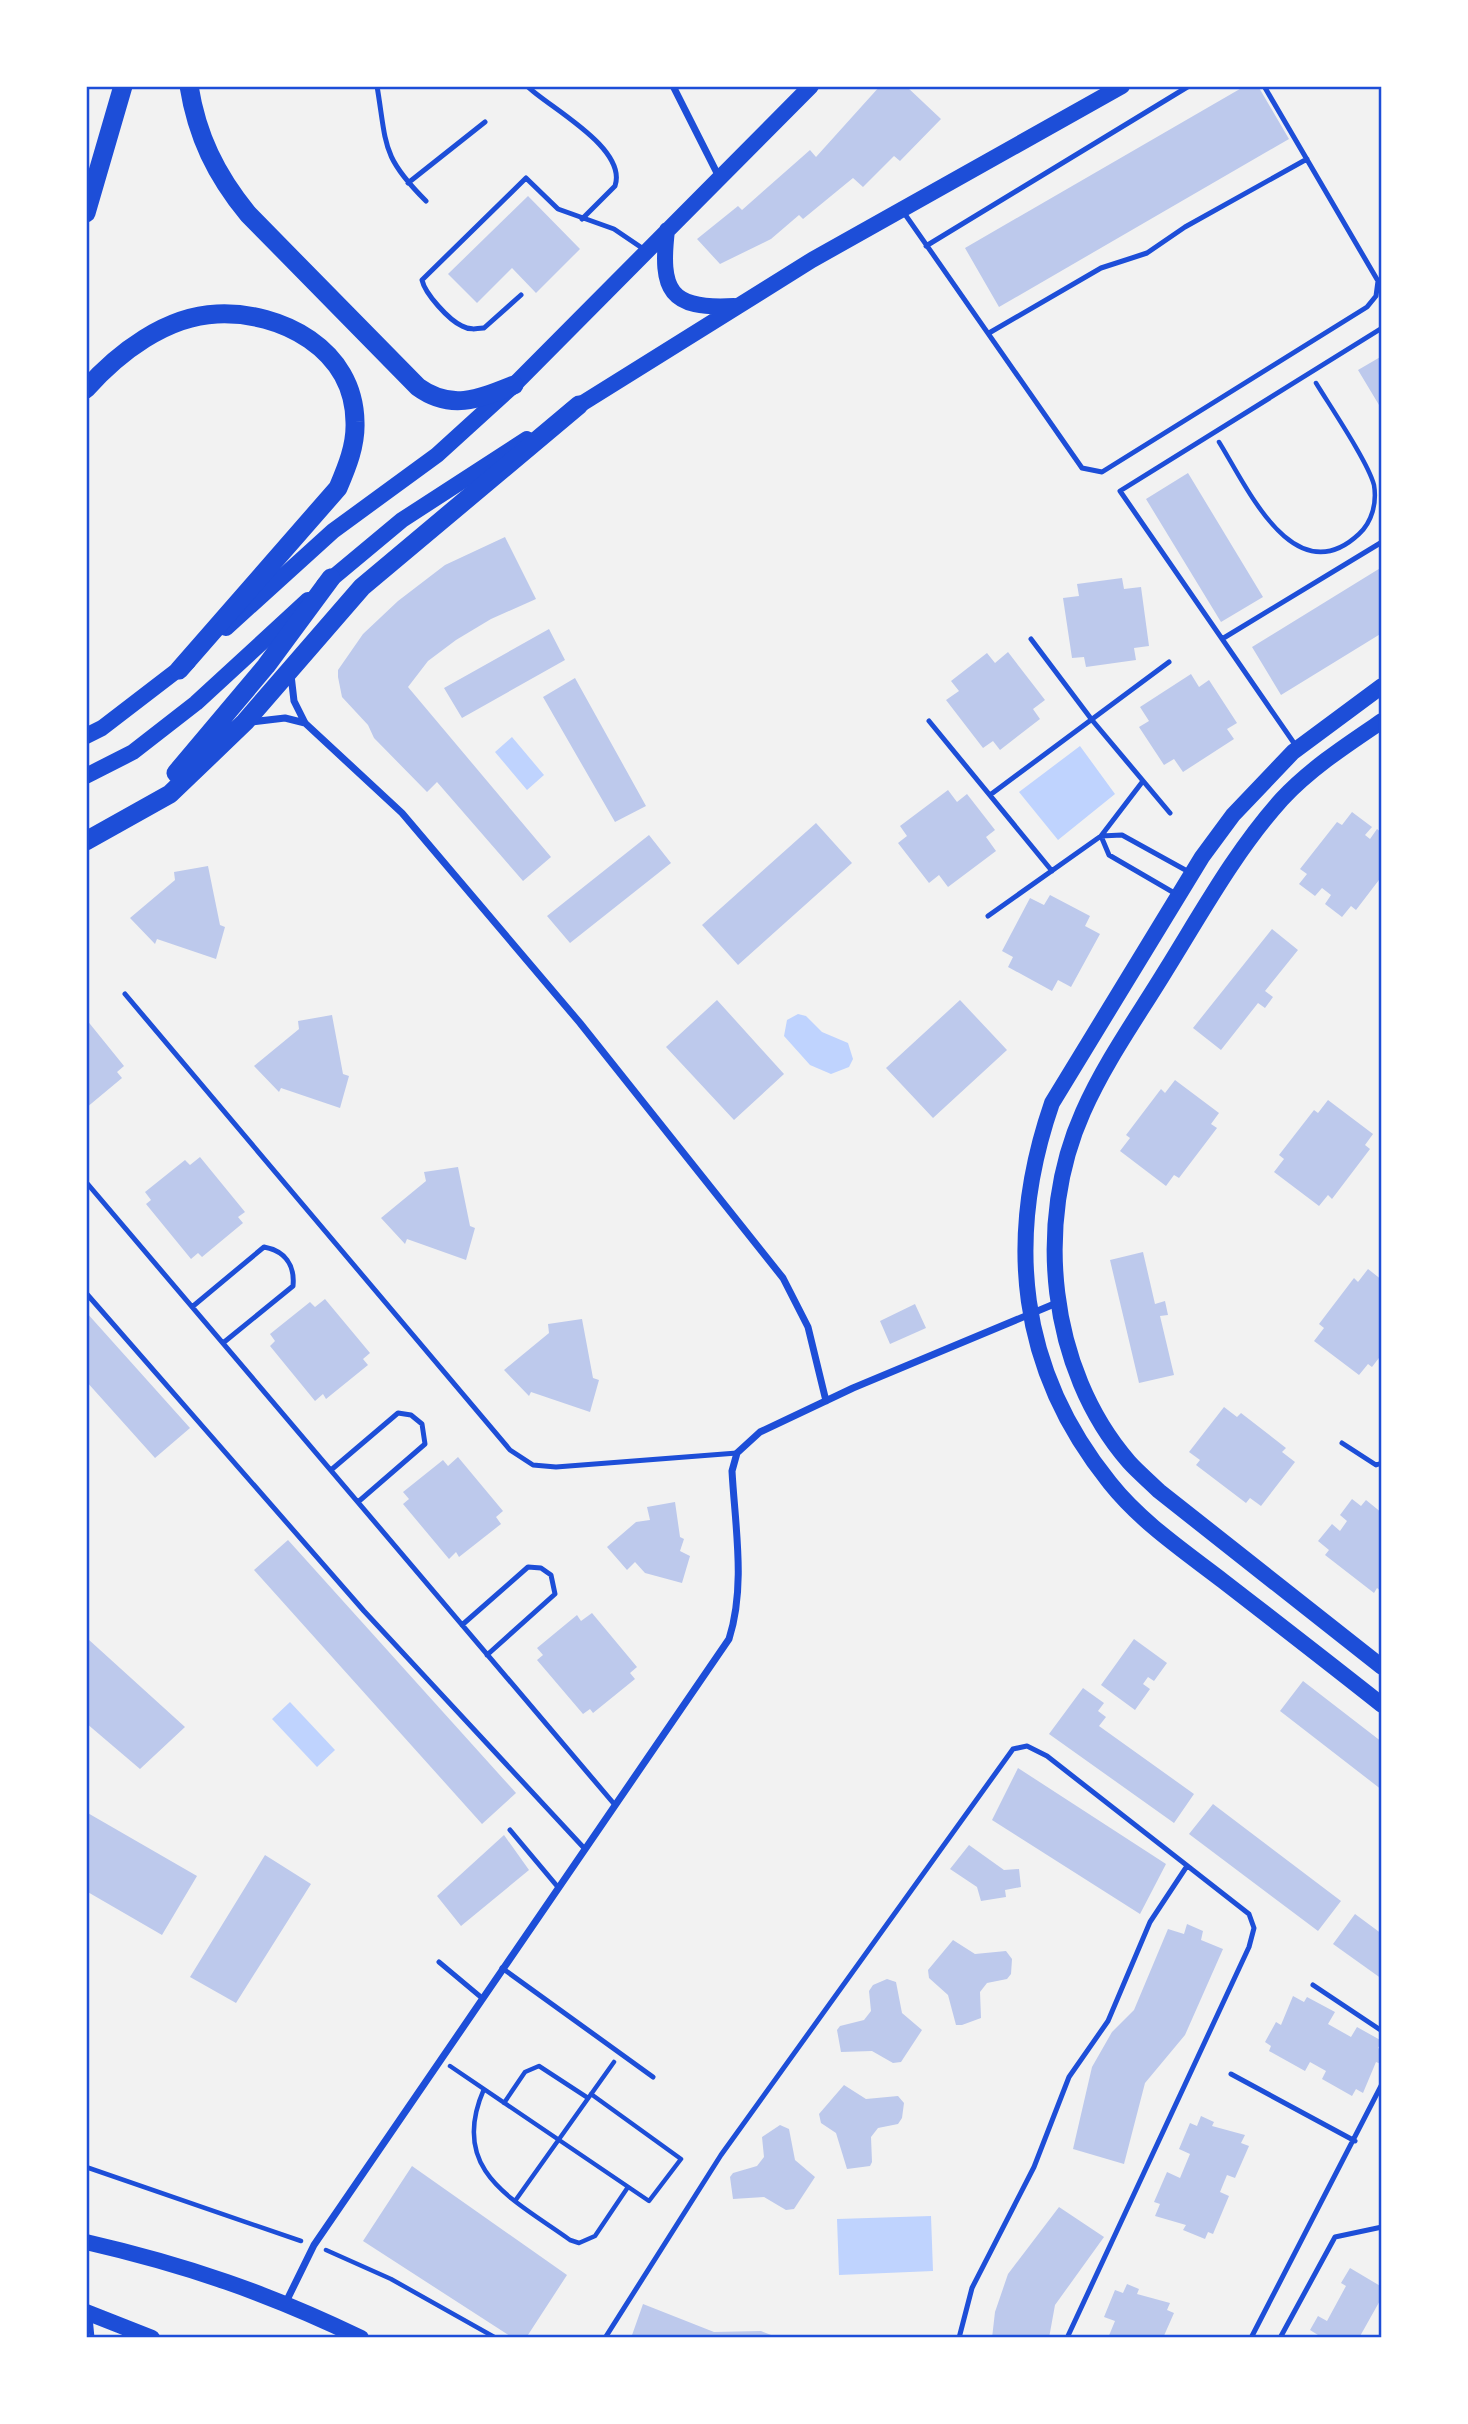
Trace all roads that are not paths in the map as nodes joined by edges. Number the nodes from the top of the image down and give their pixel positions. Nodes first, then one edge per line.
1 (123, 86) edge
2 (189, 86) edge
3 (377, 86) edge
4 (527, 86) edge
5 (673, 86) edge
6 (811, 86) edge
7 (1122, 86) edge
8 (1189, 86) edge
9 (1265, 86) edge
10 (485, 122) dead end
11 (1307, 159) junction
12 (719, 177) junction
13 (408, 183) junction
14 (426, 201) dead end
15 (902, 209) junction
16 (86, 213) edge
17 (582, 219) junction
18 (667, 230) junction
19 (926, 246) junction
20 (646, 251) junction
21 (521, 295) dead end
22 (736, 306) junction
23 (1382, 328) edge
24 (989, 332) junction
25 (514, 385) junction
26 (86, 389) edge
27 (579, 405) junction
28 (1382, 542) edge
29 (331, 578) junction
30 (1031, 639) dead end
31 (1222, 639) junction
32 (1169, 662) dead end
33 (290, 667) junction
34 (179, 670) junction
35 (1382, 687) edge
36 (1092, 720) junction
37 (929, 721) dead end
38 (1382, 721) edge
39 (245, 722) junction
40 (305, 723) junction
41 (86, 736) edge
42 (1297, 748) junction
43 (86, 776) edge
44 (1143, 780) junction
45 (990, 796) junction
46 (1170, 813) dead end
47 (86, 834) edge
48 (1101, 836) junction
49 (86, 841) edge
50 (1052, 871) junction
51 (1185, 885) junction
52 (1208, 901) junction
53 (988, 916) dead end
54 (125, 994) dead end
55 (86, 1182) edge
56 (86, 1293) edge
57 (1059, 1302) junction
58 (192, 1307) junction
59 (1030, 1313) junction
60 (223, 1343) junction
61 (826, 1401) junction
62 (1342, 1443) dead end
63 (737, 1453) junction
64 (1382, 1464) edge
65 (331, 1471) junction
66 (358, 1502) junction
67 (1249, 1561) junction
68 (1229, 1585) junction
69 (462, 1625) junction
70 (487, 1655) junction
71 (1382, 1667) edge
72 (1382, 1705) edge
73 (615, 1805) junction
74 (510, 1830) dead end
75 (584, 1848) junction
76 (1187, 1866) junction
77 (557, 1886) junction
78 (439, 1962) dead end
79 (502, 1968) junction
80 (1313, 1985) dead end
81 (482, 1997) junction
82 (1382, 2031) edge
83 (1231, 2074) dead end
84 (653, 2077) dead end
85 (1382, 2084) edge
86 (1354, 2141) junction
87 (1382, 2227) edge
88 (86, 2242) edge
89 (286, 2302) junction
90 (88, 2313) edge
91 (92, 2338) edge
92 (152, 2338) edge
93 (361, 2338) edge
94 (605, 2338) edge
95 (959, 2338) edge
96 (1067, 2338) edge
97 (1251, 2338) edge
98 (1280, 2338) edge

1 - 16 highway
2 - 25 highway
3 - 13 lane
4 - 17 lane
5 - 12 street
6 - 12 main road
7 - 15 main road
8 - 19 lane
9 - 11 lane
10 - 13 lane
11 - 24 lane
11 - 24 lane
12 - 18 main road
13 - 14 lane
15 - 19 lane
15 - 22 main road
17 - 20 lane
17 - 21 lane
18 - 20 main road
18 - 22 main road
19 - 24 lane
20 - 25 main road
22 - 27 main road
23 - 31 lane
25 - 34 main road
26 - 34 highway
27 - 29 main road
27 - 33 highway
28 - 31 lane
29 - 43 main road
29 - 47 highway
30 - 36 lane
31 - 42 lane
32 - 36 lane
33 - 39 highway
33 - 40 street
34 - 41 main road
35 - 42 main road
36 - 44 lane
36 - 45 lane
37 - 45 lane
38 - 52 main road
39 - 40 street
39 - 49 highway
40 - 61 street
42 - 51 main road
44 - 46 lane
44 - 48 lane
45 - 50 lane
48 - 50 lane
48 - 51 lane
48 - 51 lane
50 - 53 lane
51 - 52 main road
51 - 59 main road
52 - 57 main road
54 - 63 lane
55 - 58 lane
56 - 75 lane
57 - 59 street
57 - 67 main road
58 - 60 lane
58 - 60 lane
59 - 61 street
59 - 68 main road
60 - 65 lane
61 - 63 street
62 - 64 lane
63 - 73 street
65 - 66 lane
65 - 66 lane
66 - 69 lane
67 - 68 main road
67 - 71 main road
68 - 72 main road
69 - 70 lane
69 - 70 lane
70 - 73 lane
73 - 75 street
74 - 77 lane
75 - 77 street
76 - 94 lane
76 - 95 lane
76 - 96 lane
77 - 79 street
78 - 81 lane
79 - 81 street
79 - 84 lane
80 - 82 lane
81 - 89 street
83 - 86 lane
85 - 86 lane
86 - 97 lane
87 - 98 lane
88 - 89 main road
89 - 93 main road
90 - 91 lane
90 - 92 main road

